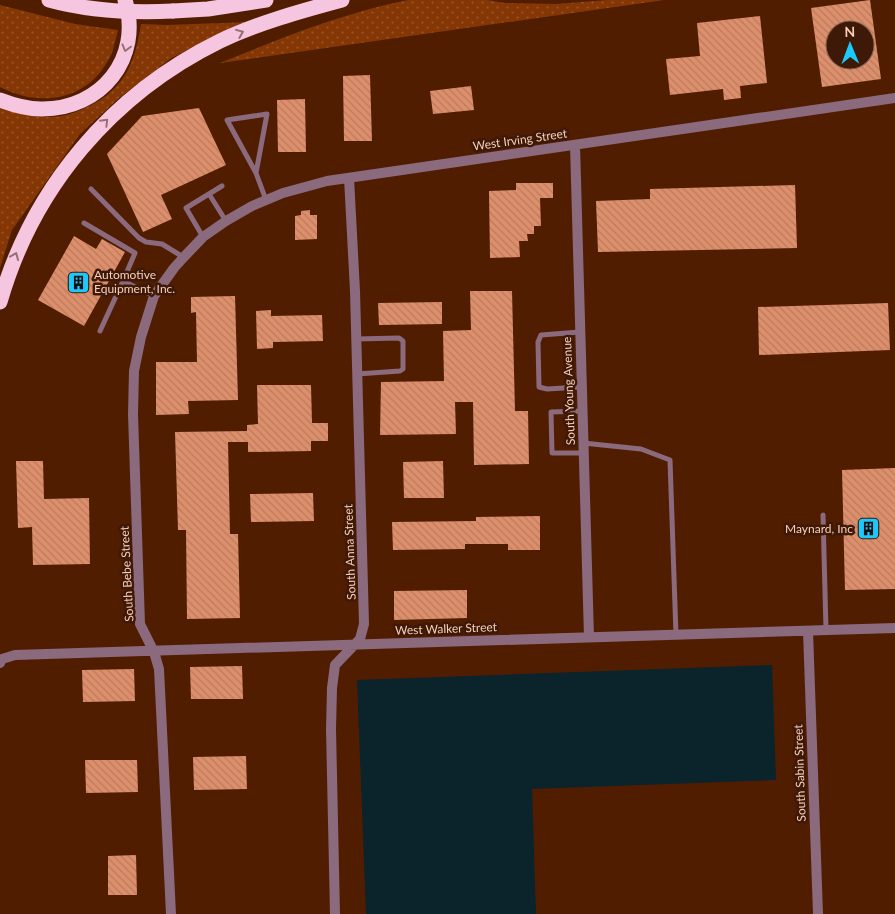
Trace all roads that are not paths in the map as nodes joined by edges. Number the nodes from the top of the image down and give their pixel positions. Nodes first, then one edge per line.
1 (49, 0) edge
2 (125, 0) edge
3 (266, 0) edge
4 (342, 0) edge
5 (895, 98) edge
6 (0, 100) edge
7 (574, 145) junction
8 (256, 173) junction
9 (349, 178) junction
10 (222, 186) dead end
11 (91, 189) dead end
12 (208, 194) junction
13 (266, 200) junction
14 (226, 221) junction
15 (84, 223) dead end
16 (203, 237) junction
17 (183, 258) junction
18 (174, 268) joint
19 (123, 281) junction
20 (154, 296) junction
21 (0, 302) edge
22 (100, 331) dead end
23 (580, 332) junction
24 (356, 340) junction
25 (357, 374) junction
26 (582, 387) junction
27 (582, 412) junction
28 (583, 448) junction
29 (823, 515) dead end
30 (895, 628) edge
31 (826, 630) junction
32 (808, 631) junction
33 (676, 635) junction
34 (588, 637) junction
35 (353, 645) junction
36 (154, 652) junction
37 (0, 663) edge
38 (171, 914) edge
39 (335, 914) edge
40 (818, 914) edge

1 - 3 highway, bridge
2 -> 6 highway
21 -> 4 highway
5 - 7 street, West Irving Street
7 - 9 street, West Irving Street
7 - 23 street, South Young Avenue
8 - 8 lane
8 - 13 lane
9 - 13 street, West Irving Street
9 - 24 street, South Anna Street
10 - 12 lane
11 - 17 lane
12 - 14 lane
12 - 16 lane
13 - 14 street, West Irving Street
14 - 16 street, West Irving Street
15 - 19 lane
16 - 17 street, West Irving Street
17 - 18 street, West Irving Street
18 - 20 street, South Bebe Street
19 - 20 lane
19 - 22 lane
20 - 36 street, South Bebe Street
23 - 26 street, South Young Avenue
23 - 26 lane
24 - 25 street, South Anna Street
24 - 25 lane
25 - 35 street, South Anna Street
26 - 27 street, South Young Avenue
27 - 28 street, South Young Avenue
27 - 28 lane
28 - 33 lane
28 - 34 street, South Young Avenue
29 - 31 lane
30 - 31 street, West Walker Street
31 - 32 street, West Walker Street
32 - 33 street, West Walker Street
32 - 40 street, South Sabin Street
33 - 34 street, West Walker Street
34 - 35 street, West Walker Street
35 - 36 street, West Walker Street
35 - 39 street, South Anna Street
36 - 37 street, West Walker Street
36 - 38 street, South Bebe Street

